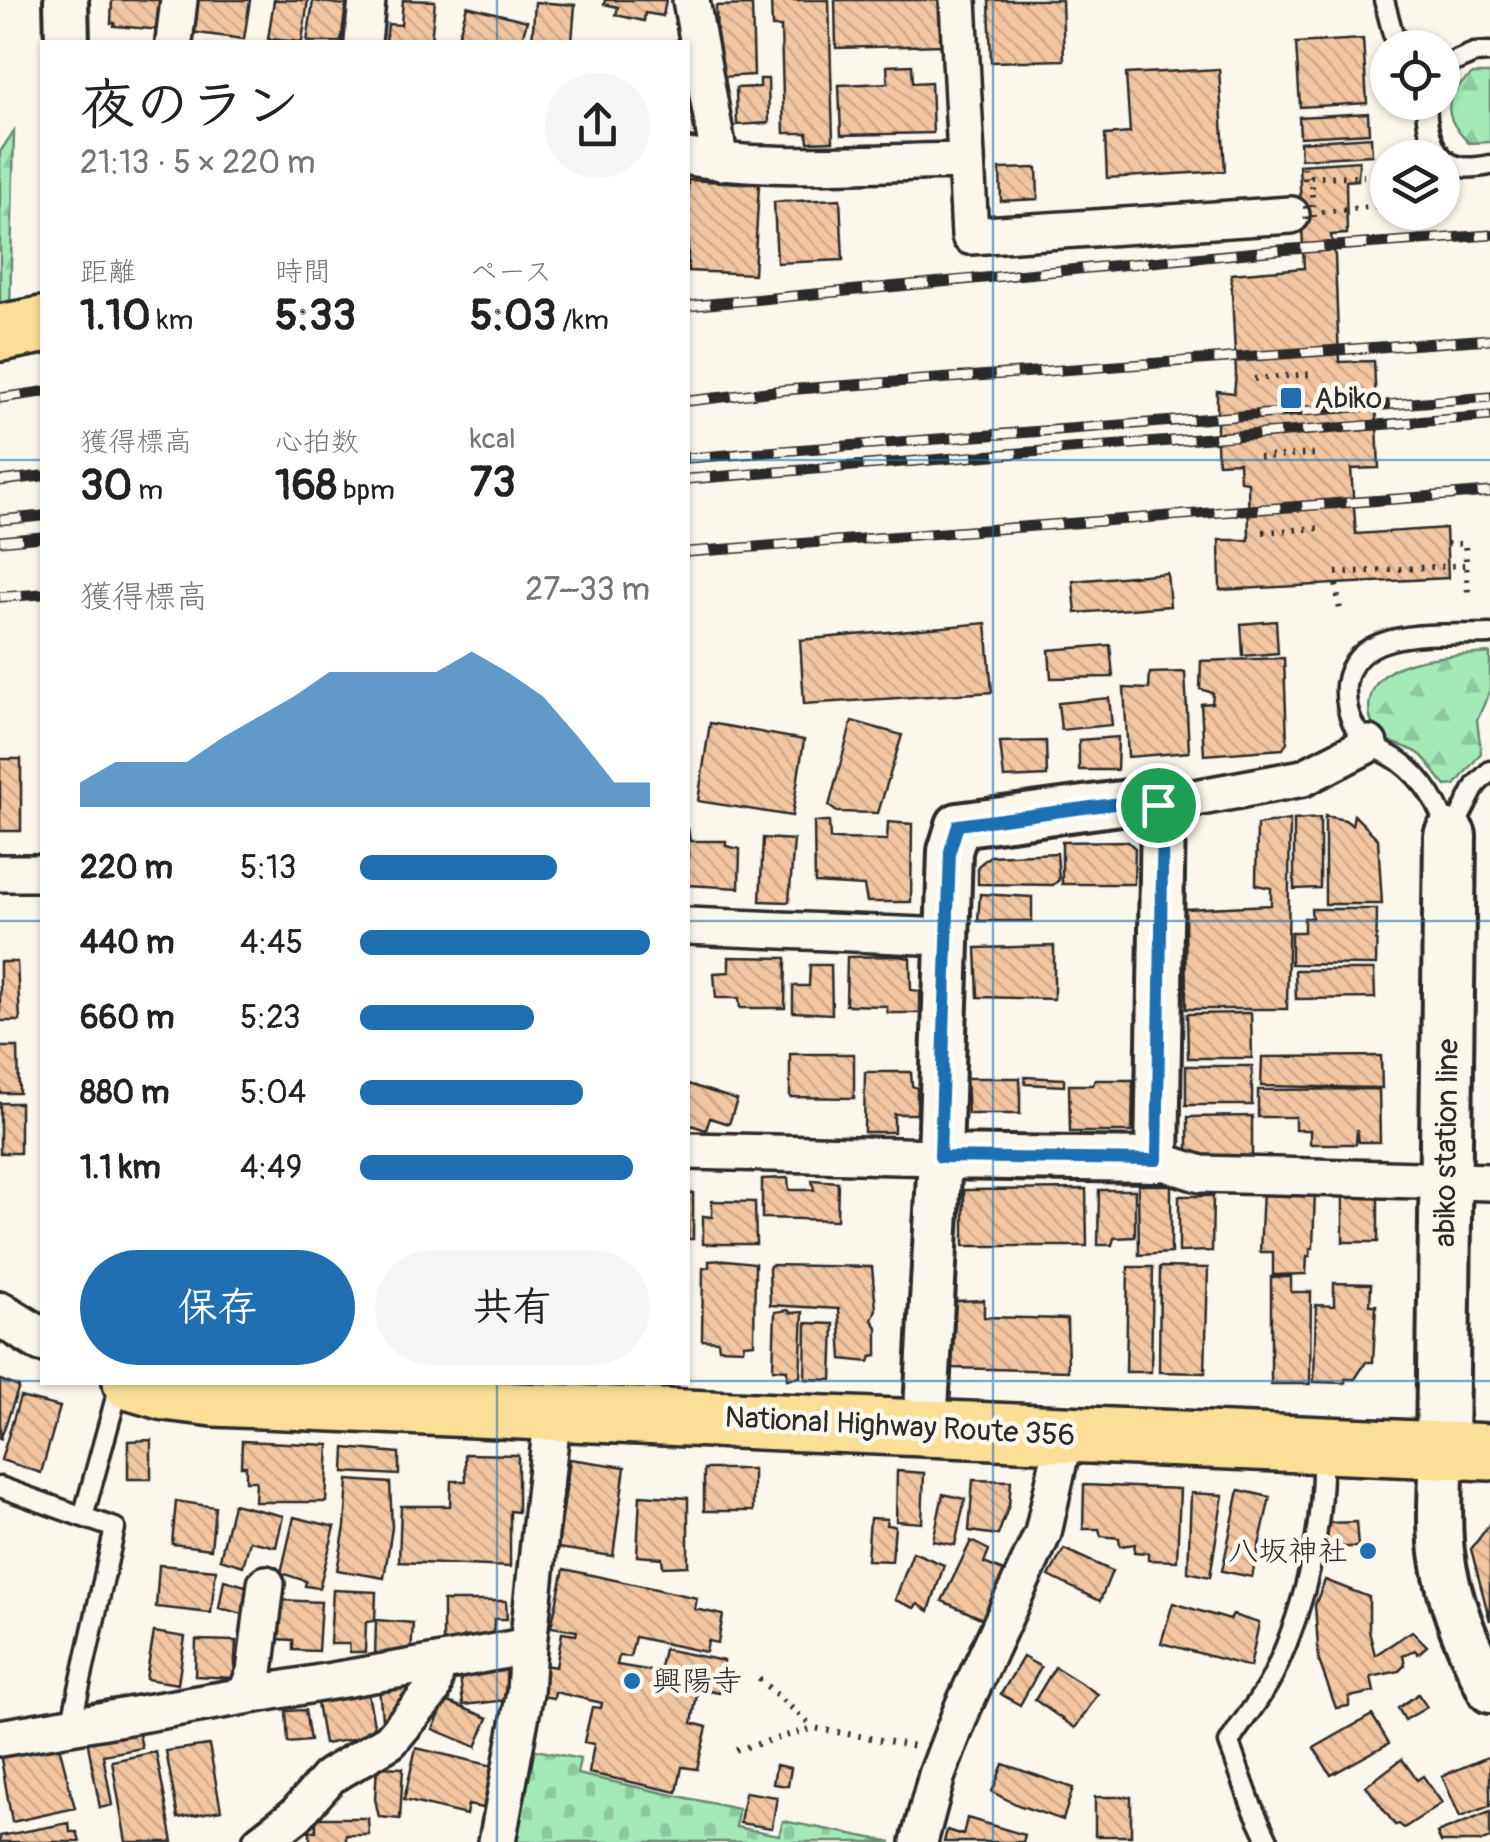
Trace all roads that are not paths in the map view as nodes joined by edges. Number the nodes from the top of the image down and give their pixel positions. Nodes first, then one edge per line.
1 (66, 0) edge
2 (180, 0) edge
3 (367, 0) edge
4 (691, 0) edge
5 (958, 0) edge
6 (1384, 0) edge
7 (1392, 30) edge
8 (67, 40) edge
9 (174, 40) edge
10 (362, 40) edge
11 (1490, 52) edge
12 (1460, 59) edge
13 (1427, 120) edge
14 (704, 160) edge
15 (966, 161) junction
16 (1490, 165) edge
17 (1306, 212) road end
18 (40, 325) edge
19 (0, 333) edge
20 (1490, 634) edge
21 (1369, 744) junction
22 (1490, 771) edge
23 (1158, 805) junction
24 (1450, 836) junction
25 (0, 873) edge
26 (40, 873) edge
27 (690, 926) edge
28 (947, 937) junction
29 (690, 1151) edge
30 (940, 1157) junction
31 (1157, 1160) junction
32 (1468, 1182) edge
33 (0, 1314) edge
34 (40, 1339) edge
35 (119, 1385) edge
36 (141, 1385) edge
37 (330, 1392) edge
38 (553, 1410) junction
39 (926, 1428) junction
40 (1066, 1434) junction
41 (1322, 1446) junction
42 (1466, 1451) edge
43 (0, 1487) edge
44 (83, 1517) junction
45 (266, 1584) dead end
46 (528, 1646) junction
47 (438, 1662) junction
48 (1490, 1691) edge
49 (246, 1694) junction
50 (71, 1726) junction
51 (0, 1738) edge
52 (261, 1842) edge
53 (497, 1842) edge
54 (918, 1842) edge
55 (1269, 1842) edge

1 - 8 street
2 - 9 street
3 - 10 street
4 - 14 street
5 - 15 street
6 - 7 lane
11 - 12 lane
13 - 16 lane
14 - 15 street
15 - 17 street
18 - 19 highway
20 - 21 lane
21 - 23 street
21 - 24 lane
22 - 24 lane
23 - 28 street
23 - 31 street
24 - 32 main road, abiko station line
25 - 26 street
27 - 28 street
28 - 30 street
29 - 30 street
30 - 31 street
30 - 39 street
31 - 32 street
32 - 42 main road, abiko station line
33 - 34 street
35 - 44 lane
36 - 37 highway, National Highway Route 356
37 - 38 highway, National Highway Route 356
38 - 39 highway, National Highway Route 356
38 - 46 street
39 - 40 highway, National Highway Route 356
40 - 41 highway, National Highway Route 356
40 - 54 street
41 - 42 highway, National Highway Route 356
41 - 55 lane
42 - 48 street
43 - 44 lane
44 - 50 lane
45 - 49 street
46 - 47 street
46 - 53 street
47 - 49 street
47 - 52 street
49 - 50 street
50 - 51 street

